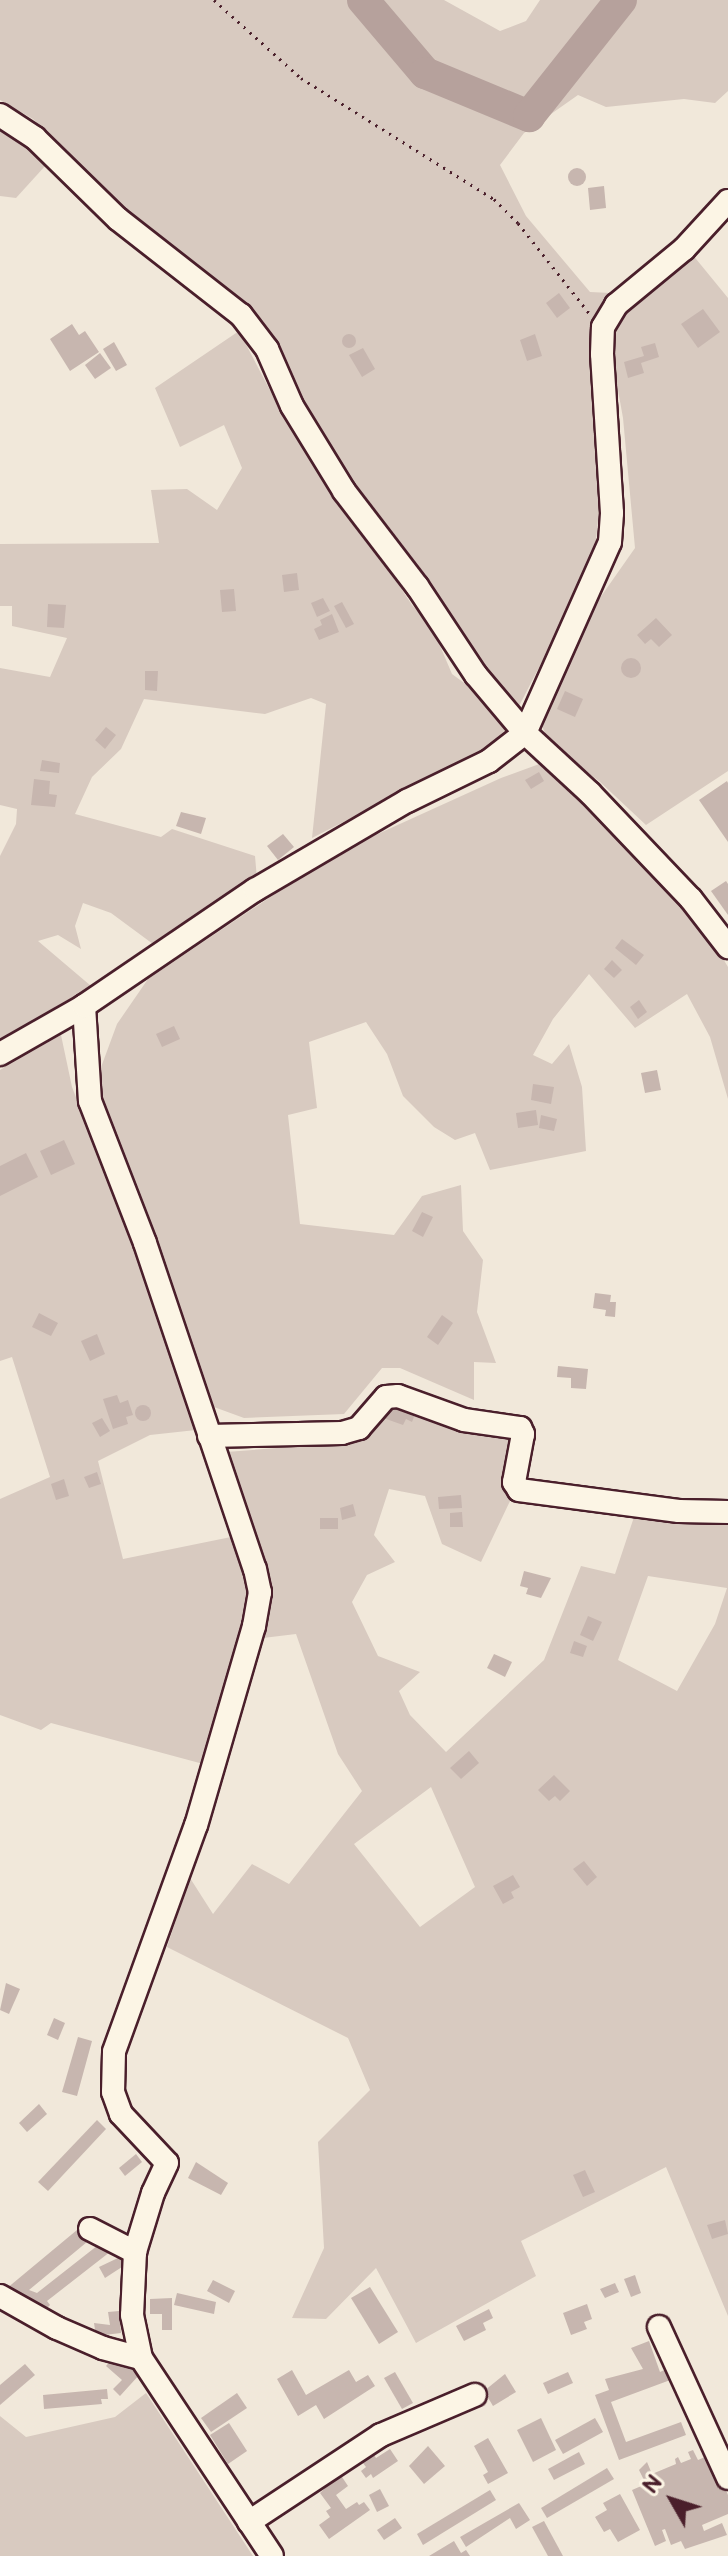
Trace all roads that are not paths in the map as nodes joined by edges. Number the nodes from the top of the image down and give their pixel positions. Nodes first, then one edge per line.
1 (0, 115) edge
2 (728, 201) edge
3 (525, 733) junction
4 (728, 947) edge
5 (84, 1006) junction
6 (0, 1054) edge
7 (209, 1436) junction
8 (728, 1512) edge
9 (90, 2229) dead end
10 (135, 2252) junction
11 (0, 2296) edge
12 (659, 2327) dead end
13 (141, 2358) junction
14 (475, 2395) dead end
15 (728, 2478) edge
16 (249, 2522) junction
17 (272, 2556) edge

1 - 3 street
2 - 3 street
3 - 4 street
3 - 5 street
5 - 6 street
5 - 7 street
7 - 8 street
7 - 10 street
9 - 10 street
10 - 13 street
11 - 13 street
12 - 15 street
13 - 16 street
14 - 16 street
16 - 17 street

